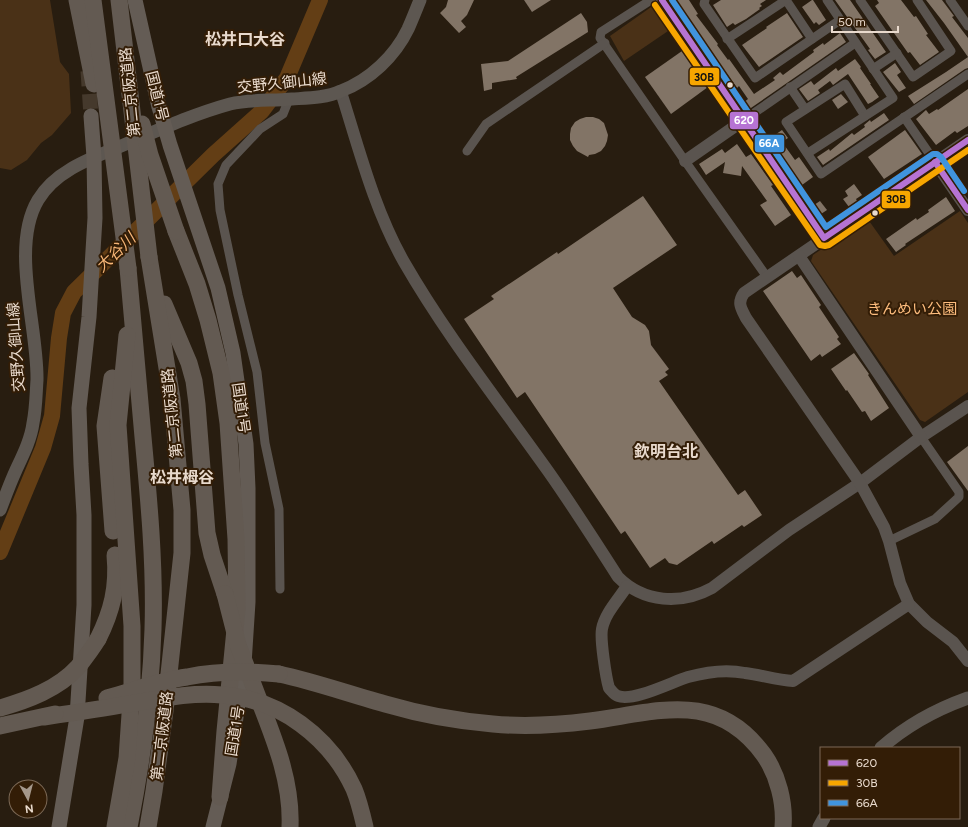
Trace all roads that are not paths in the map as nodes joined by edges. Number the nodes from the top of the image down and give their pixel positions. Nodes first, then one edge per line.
1 (77, 0) edge
2 (82, 0) edge
3 (94, 0) edge
4 (120, 0) edge
5 (135, 0) edge
6 (420, 0) edge
7 (651, 0) edge
8 (662, 0) edge
9 (705, 0) edge
10 (786, 0) edge
11 (827, 0) edge
12 (860, 0) edge
13 (917, 0) edge
14 (950, 0) edge
15 (840, 20) junction
16 (85, 24) dead end
17 (968, 26) edge
18 (812, 38) junction
19 (727, 39) junction
20 (605, 43) junction
21 (855, 43) junction
22 (897, 53) junction
23 (873, 69) junction
24 (968, 74) edge
25 (790, 87) junction
26 (341, 92) junction
27 (286, 99) junction
28 (805, 109) junction
29 (91, 116) tunnel mouth
30 (865, 116) junction
31 (904, 117) junction
32 (744, 120) junction
33 (165, 128) junction
34 (968, 140) edge
35 (467, 151) dead end
36 (808, 153) junction
37 (94, 157) junction
38 (685, 161) junction
39 (935, 162) junction
40 (118, 194) junction
41 (968, 210) edge
42 (824, 238) junction
43 (799, 256) junction
44 (151, 264) junction
45 (767, 277) junction
46 (130, 291) junction
47 (132, 312) junction
48 (968, 406) edge
49 (921, 437) junction
50 (860, 483) junction
51 (0, 510) edge
52 (889, 541) junction
53 (627, 586) junction
54 (280, 589) dead end
55 (908, 604) junction
56 (968, 662) edge
57 (968, 698) edge
58 (0, 708) edge
59 (44, 717) junction
60 (0, 726) edge
61 (882, 747) edge
62 (134, 758) junction
63 (220, 797) junction
64 (290, 823) edge
65 (59, 827) edge
66 (115, 827) edge
67 (129, 827) edge
68 (148, 827) edge
69 (213, 827) edge
70 (365, 827) edge
71 (783, 827) edge

1 - 40 highway, bridge
2 - 16 highway
3 - 40 highway, 第二京阪道路, bridge
4 - 44 highway, 第二京阪道路, bridge
4 - 63 highway, bridge
5 - 33 highway, 国道1号
6 - 26 main road, 交野久御山線
7 - 20 street
8 - 32 street
9 - 19 street
10 - 18 street
10 - 19 street
11 - 15 street
12 - 22 street
13 - 22 street
14 - 17 street
15 - 18 street
15 - 21 street
18 - 19 street
20 - 35 street
20 - 38 street
21 - 23 street
21 - 25 street
22 - 23 street
23 - 30 street
24 - 31 street
25 - 28 street
25 - 32 street
26 - 27 main road, 交野久御山線
26 - 53 street
27 - 33 main road, 交野久御山線
27 - 54 street
28 - 30 street
28 - 36 street
29 - 37 highway
30 - 36 street
31 - 36 street
31 - 39 street
32 - 38 street
32 - 42 street
33 - 37 main road, 交野久御山線
33 - 63 highway, 国道1号
34 - 39 street
37 - 51 main road, 交野久御山線
37 - 65 highway
38 - 45 street
39 - 41 street
39 - 42 street
40 - 46 highway, 第二京阪道路, bridge
42 - 43 street
43 - 45 street
43 - 49 street
44 - 64 highway, bridge
44 - 68 highway, 第二京阪道路
45 - 50 street
46 - 47 highway, 第二京阪道路
46 - 58 highway, bridge
47 - 62 highway
47 - 62 highway, 第二京阪道路
48 - 49 street
49 - 50 street
49 - 52 street
50 - 52 street
50 - 53 street
52 - 55 street
53 - 55 street
55 - 56 street
57 - 61 main road
59 - 60 highway, bridge
59 - 70 highway, bridge
59 - 71 highway, bridge
62 - 66 highway
62 - 67 highway, 第二京阪道路
63 - 69 highway, 国道1号

